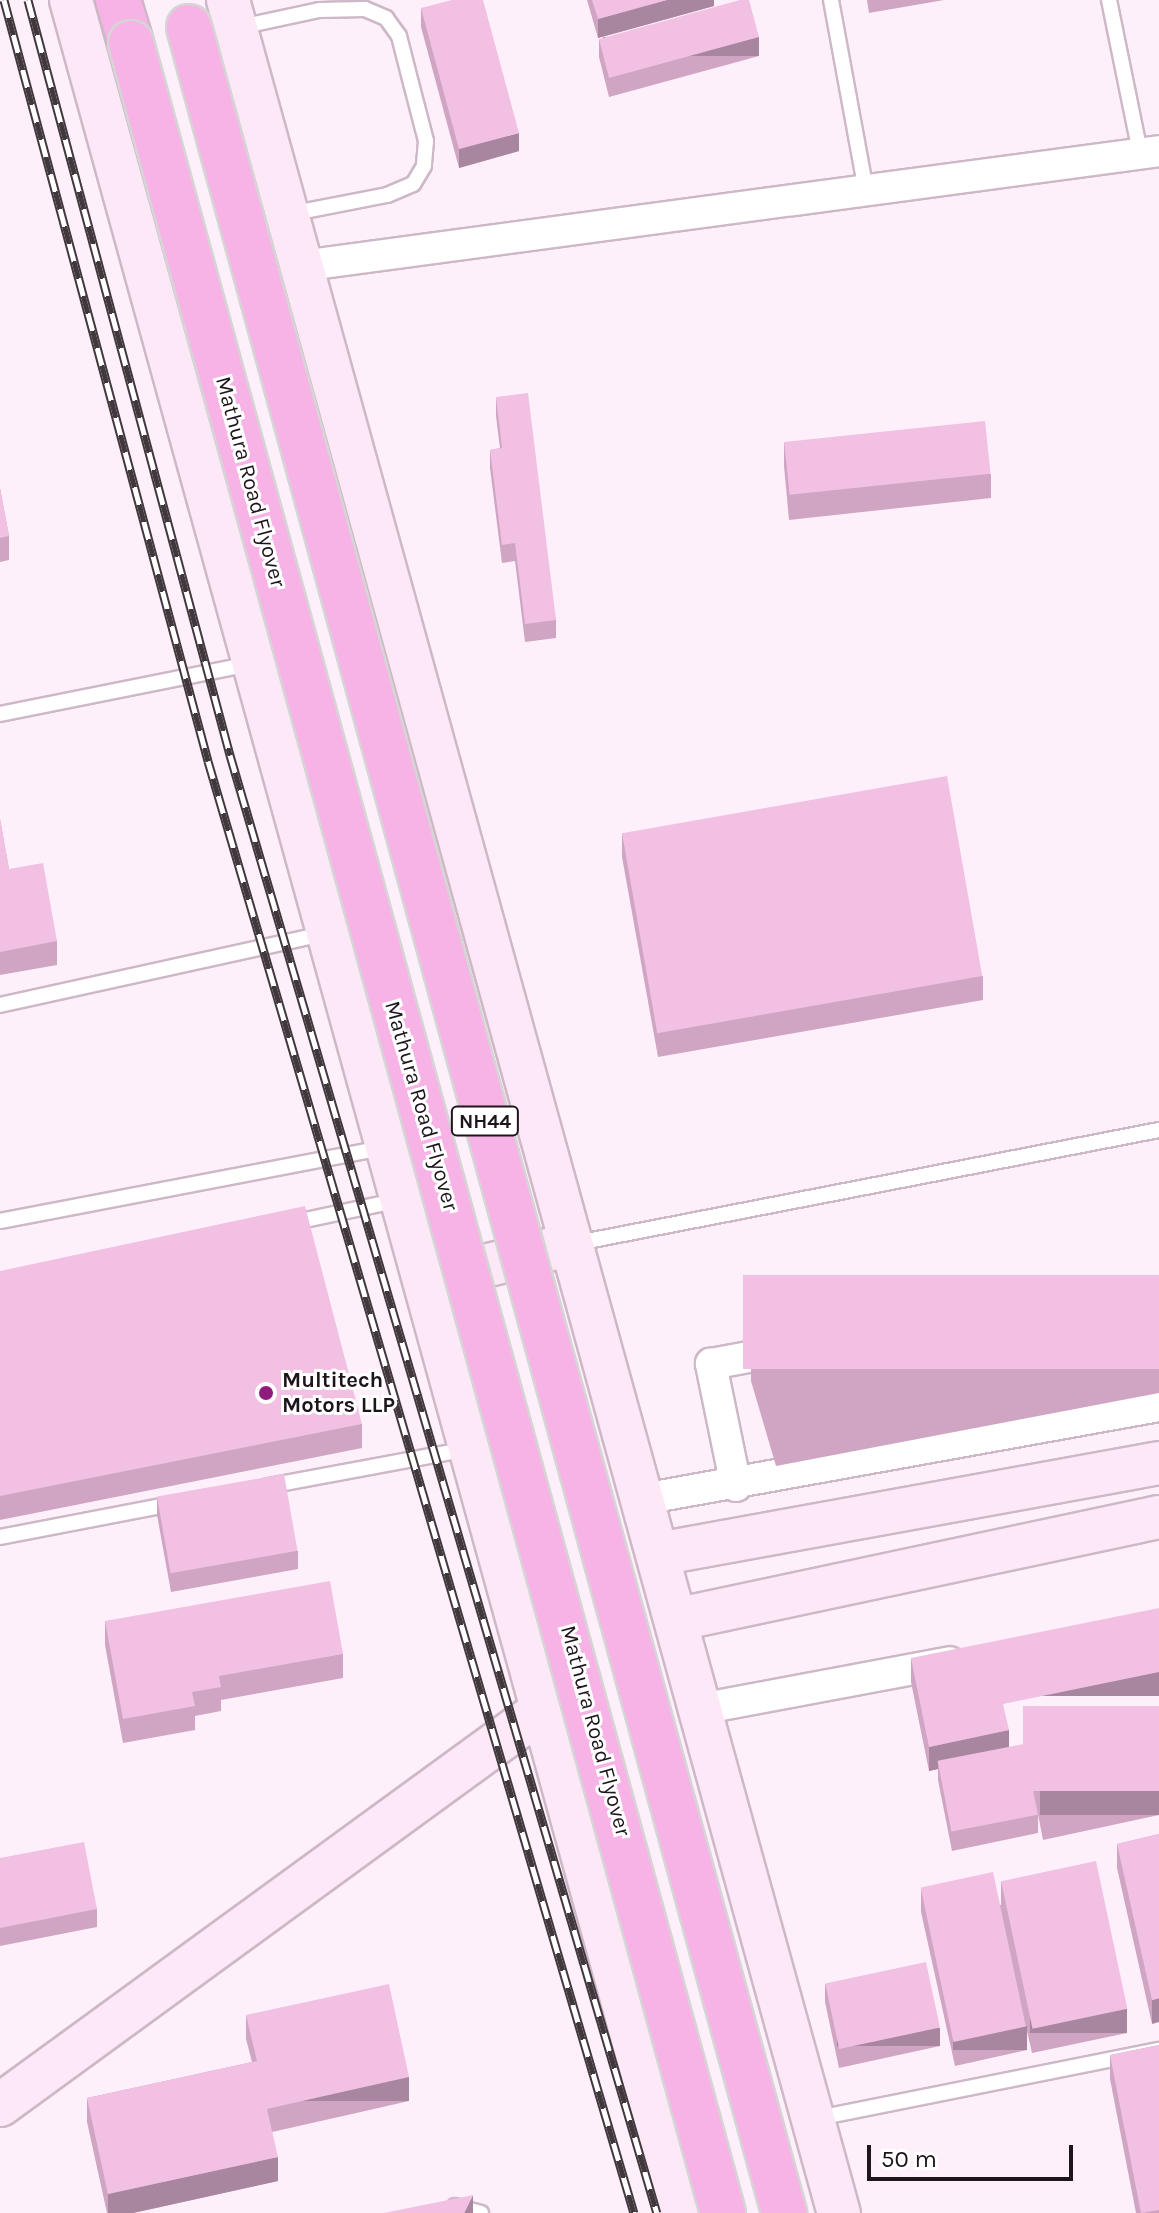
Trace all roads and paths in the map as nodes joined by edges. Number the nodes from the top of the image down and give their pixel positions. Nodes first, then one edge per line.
1 (71, 0) edge
2 (118, 0) edge
3 (182, 0) edge
4 (831, 0) edge
5 (1109, 0) edge
6 (232, 14) edge
7 (1150, 152) edge
8 (866, 190) junction
9 (287, 214) junction
10 (301, 266) junction
11 (256, 663) junction
12 (0, 714) edge
13 (329, 932) junction
14 (0, 1005) edge
15 (1159, 1130) edge
16 (388, 1147) junction
17 (402, 1199) junction
18 (0, 1221) edge
19 (275, 1227) edge
20 (572, 1244) junction
21 (425, 1281) junction
22 (834, 1342) edge
23 (1159, 1406) edge
24 (471, 1448) junction
25 (1159, 1463) edge
26 (736, 1486) junction
27 (258, 1488) edge
28 (198, 1499) edge
29 (643, 1499) junction
30 (1159, 1517) edge
31 (0, 1537) edge
32 (658, 1554) junction
33 (679, 1619) junction
34 (976, 1657) edge
35 (700, 1709) junction
36 (542, 1710) junction
37 (1159, 2050) edge
38 (0, 2105) edge
39 (813, 2119) junction
40 (438, 2207) edge
41 (481, 2213) edge
42 (681, 2213) edge
43 (723, 2213) edge
44 (784, 2213) edge
45 (839, 2213) edge

1 - 11 main road
2 - 43 highway, Mathura Road Flyover / NH44, bridge
3 - 44 highway, NH44, bridge
4 - 8 lane
5 - 7 lane
6 - 9 main road
6 - 9 lane
7 - 8 street
8 - 10 street
9 - 10 main road
10 - 20 main road
11 - 12 lane
11 - 13 main road
13 - 14 lane
13 - 16 main road
15 - 20 lane
16 - 17 main road
16 - 18 lane
17 - 19 lane
17 - 21 main road
20 - 21 main road
20 - 29 main road
21 - 24 main road
22 - 26 street
23 - 26 street
24 - 27 lane
24 - 36 main road
25 - 32 main road
26 - 29 street
28 - 31 lane
29 - 32 main road
30 - 33 main road
32 - 33 main road
33 - 35 main road
34 - 35 street
35 - 39 main road
36 - 38 main road
36 - 42 main road
37 - 39 lane
39 - 45 main road
40 - 41 lane

